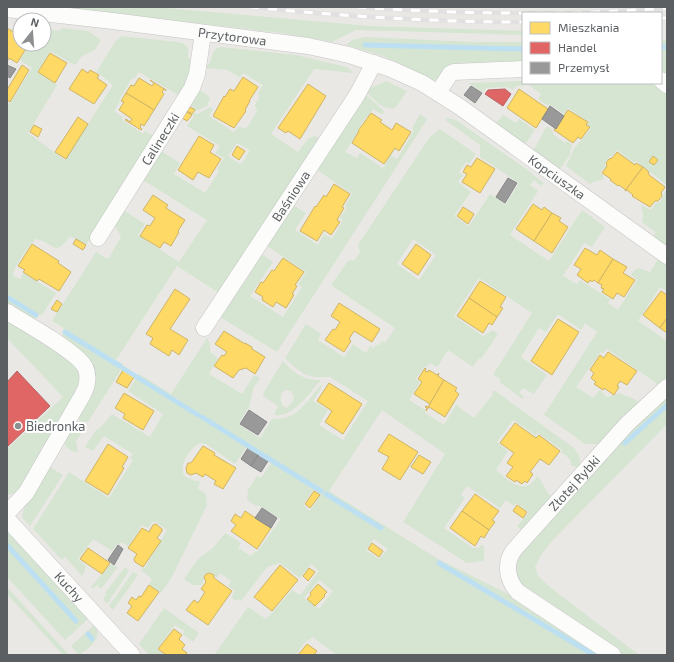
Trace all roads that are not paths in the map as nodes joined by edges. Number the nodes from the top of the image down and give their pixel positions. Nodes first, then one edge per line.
1 (7, 9) edge
2 (203, 33) junction
3 (374, 64) junction
4 (522, 69) edge
5 (443, 96) junction
6 (98, 238) dead end
7 (667, 256) edge
8 (7, 312) edge
9 (204, 328) dead end
10 (667, 387) edge
11 (7, 513) edge
12 (7, 519) edge
13 (132, 655) edge
14 (613, 655) edge

1 - 2 street, Przytorowa
2 - 3 street, Przytorowa
2 - 6 street, Calineczki
3 - 5 street, Przytorowa
3 - 9 street, Baśniowa
4 - 5 street
5 - 7 street, Kopciuszka
8 - 11 street
10 - 14 street, Złotej Rybki
12 - 13 street, Kuchy

